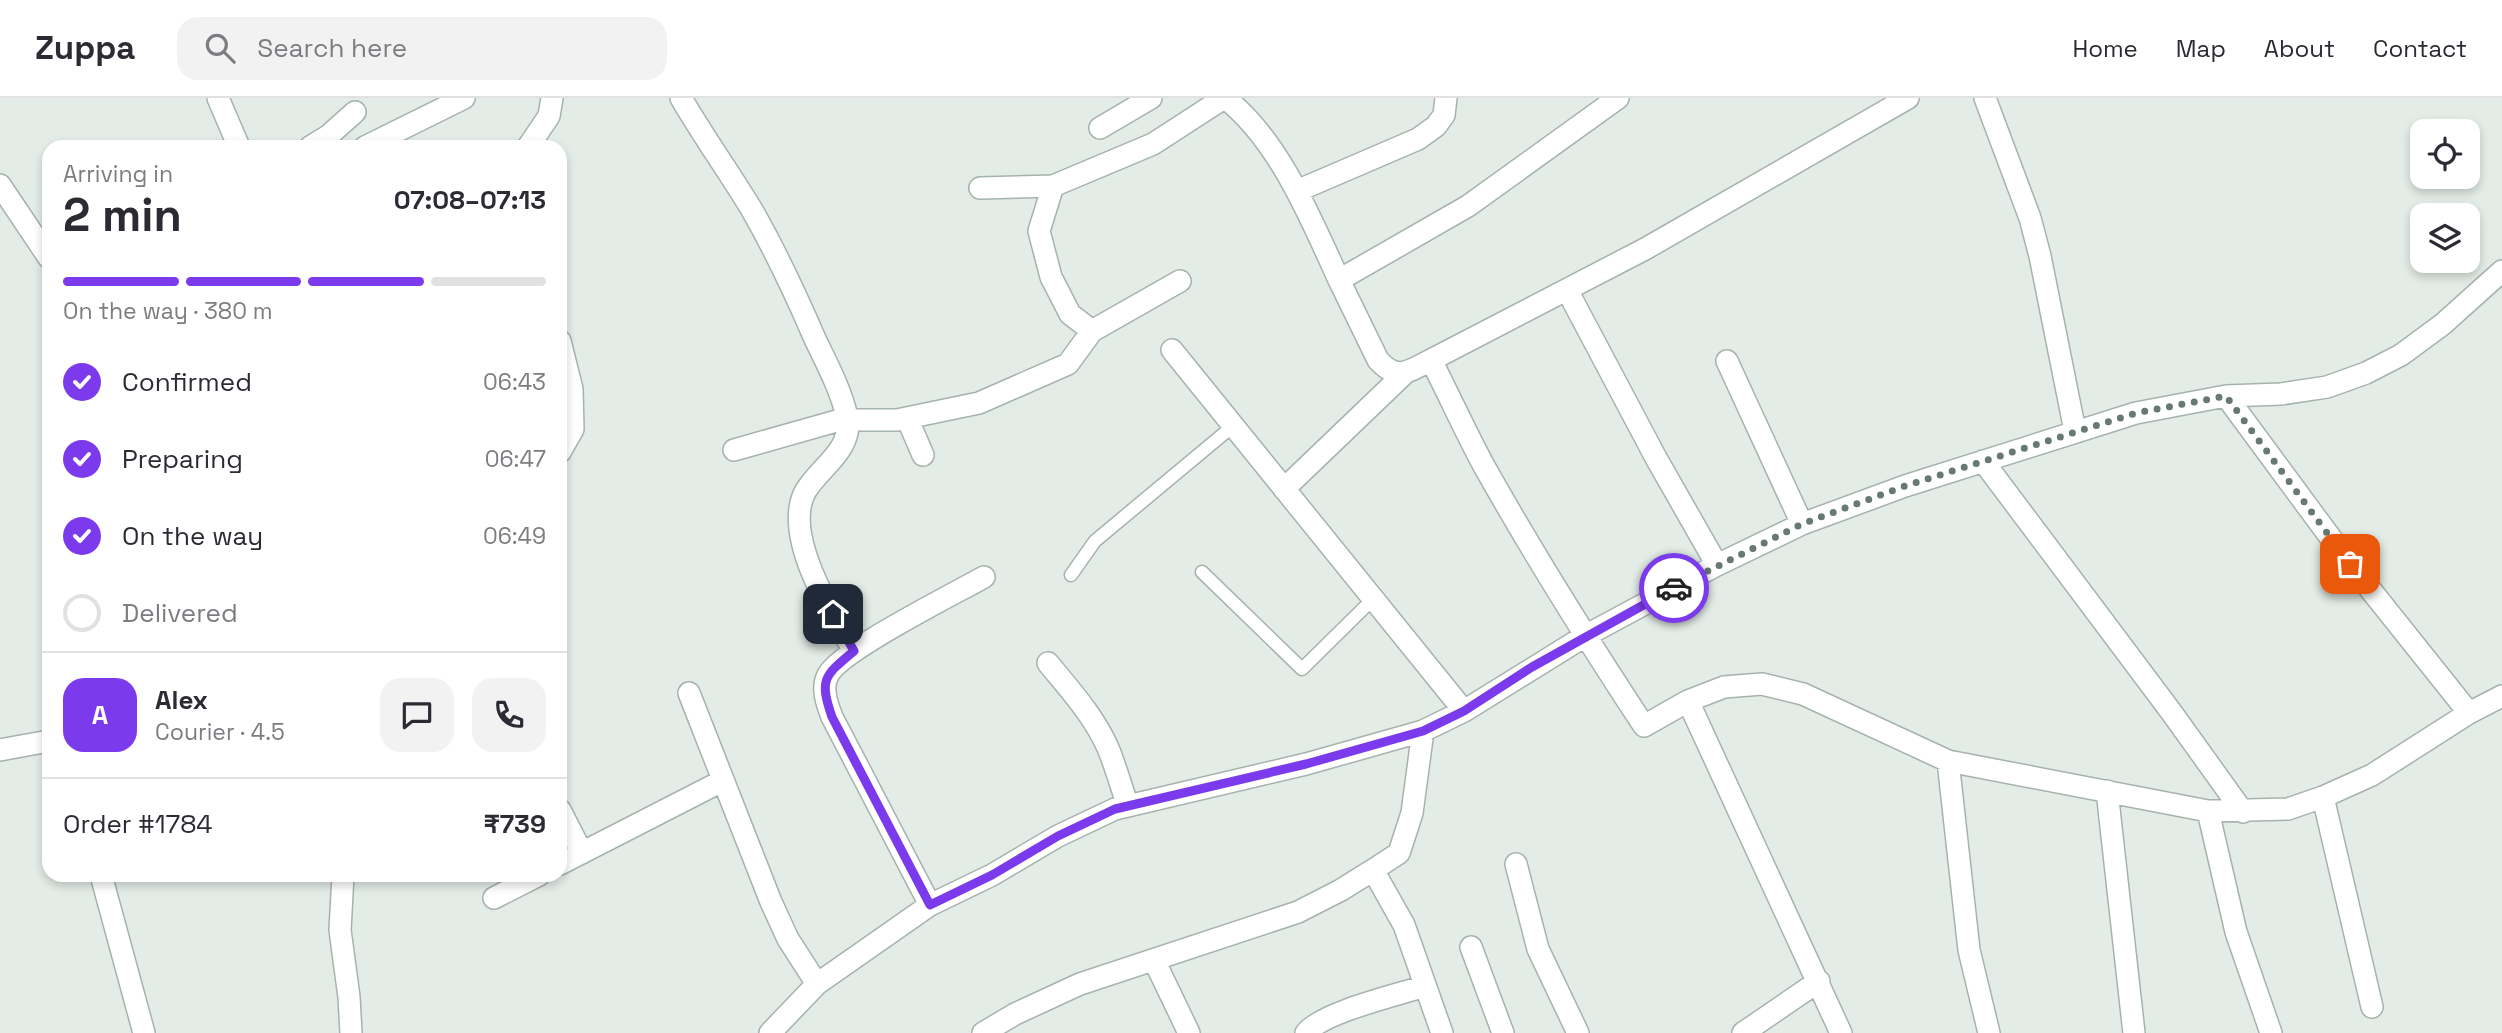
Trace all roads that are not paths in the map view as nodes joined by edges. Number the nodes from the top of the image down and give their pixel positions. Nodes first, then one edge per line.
1 (218, 98) edge
2 (464, 98) edge
3 (552, 98) edge
4 (681, 98) edge
5 (1151, 98) edge
6 (1225, 98) edge
7 (1446, 98) edge
8 (1618, 98) edge
9 (1908, 98) edge
10 (1985, 98) edge
11 (355, 112) dead end
12 (1100, 128) dead end
13 (236, 140) edge
14 (326, 140) edge
15 (380, 140) edge
16 (533, 140) edge
17 (0, 185) edge
18 (1053, 186) junction
19 (980, 188) dead end
20 (1297, 191) junction
21 (42, 248) edge
22 (2502, 271) edge
23 (1339, 280) junction
24 (1180, 281) dead end
25 (1567, 290) junction
26 (1092, 331) junction
27 (1172, 349) dead end
28 (1431, 360) junction
29 (1727, 361) dead end
30 (567, 369) edge
31 (1405, 373) junction
32 (2226, 396) junction
33 (907, 418) junction
34 (847, 420) junction
35 (1233, 426) junction
36 (2075, 431) junction
37 (567, 440) edge
38 (733, 450) dead end
39 (923, 455) dead end
40 (1983, 461) junction
41 (1284, 489) junction
42 (1802, 524) junction
43 (1717, 565) junction
44 (1202, 572) dead end
45 (1071, 575) dead end
46 (984, 577) dead end
47 (1373, 599) junction
48 (1585, 636) junction
49 (854, 651) junction
50 (1048, 663) dead end
51 (689, 693) dead end
52 (2502, 696) edge
53 (1688, 701) junction
54 (1464, 711) junction
55 (2469, 713) junction
56 (1423, 731) junction
57 (42, 742) edge
58 (0, 750) edge
59 (1948, 761) junction
60 (722, 781) junction
61 (2107, 791) junction
62 (2323, 797) junction
63 (1128, 806) junction
64 (2208, 811) junction
65 (2243, 812) junction
66 (567, 824) edge
67 (582, 853) junction
68 (567, 860) edge
69 (1516, 864) dead end
70 (1373, 870) junction
71 (103, 882) edge
72 (342, 882) edge
73 (525, 882) edge
74 (494, 898) dead end
75 (930, 905) junction
76 (1471, 947) dead end
77 (1154, 960) junction
78 (1819, 981) junction
79 (817, 984) junction
80 (1425, 986) junction
81 (2372, 1007) dead end
82 (144, 1033) edge
83 (351, 1033) edge
84 (770, 1033) edge
85 (983, 1033) edge
86 (1189, 1033) edge
87 (1306, 1033) edge
88 (1442, 1033) edge
89 (1503, 1033) edge
90 (1578, 1033) edge
91 (1743, 1033) edge
92 (1841, 1033) edge
93 (1989, 1033) edge
94 (2134, 1033) edge
95 (2271, 1033) edge

1 - 13 street
2 - 15 street
3 - 16 street
4 - 34 street
5 - 12 street
6 - 18 street
6 - 20 street
7 - 20 street
8 - 23 street
9 - 25 street
10 - 36 street
11 - 14 street
17 - 21 street
18 - 19 street
18 - 26 street
20 - 23 street
22 - 32 street
23 - 31 street
24 - 26 street
25 - 28 street
25 - 43 street
26 - 33 street
27 - 35 street
28 - 31 street
28 - 48 street
29 - 42 street
30 - 37 street
31 - 41 street
32 - 36 street
32 - 55 street
33 - 34 street
33 - 39 street
34 - 38 street
34 - 49 street
35 - 41 street
35 - 45 lane
36 - 40 street
40 - 42 street
40 - 65 street
41 - 47 street
42 - 43 street
43 - 48 street
44 - 47 lane
46 - 49 street
47 - 54 street
48 - 53 street
48 - 54 street
49 - 75 street
50 - 63 street
51 - 60 street
52 - 55 street
53 - 59 street
53 - 78 street
54 - 56 street
55 - 62 street
56 - 63 street
56 - 70 street
57 - 58 street
59 - 61 street
59 - 93 street
60 - 67 street
60 - 79 street
61 - 64 street
61 - 94 street
62 - 65 street
62 - 81 street
63 - 75 street
64 - 65 street
64 - 95 street
66 - 67 street
67 - 68 street
69 - 90 street
70 - 77 street
70 - 80 street
71 - 82 street
72 - 83 street
73 - 74 street
75 - 79 street
76 - 89 street
77 - 85 street
77 - 86 street
78 - 91 street
78 - 92 street
79 - 84 street
80 - 87 street
80 - 88 street

